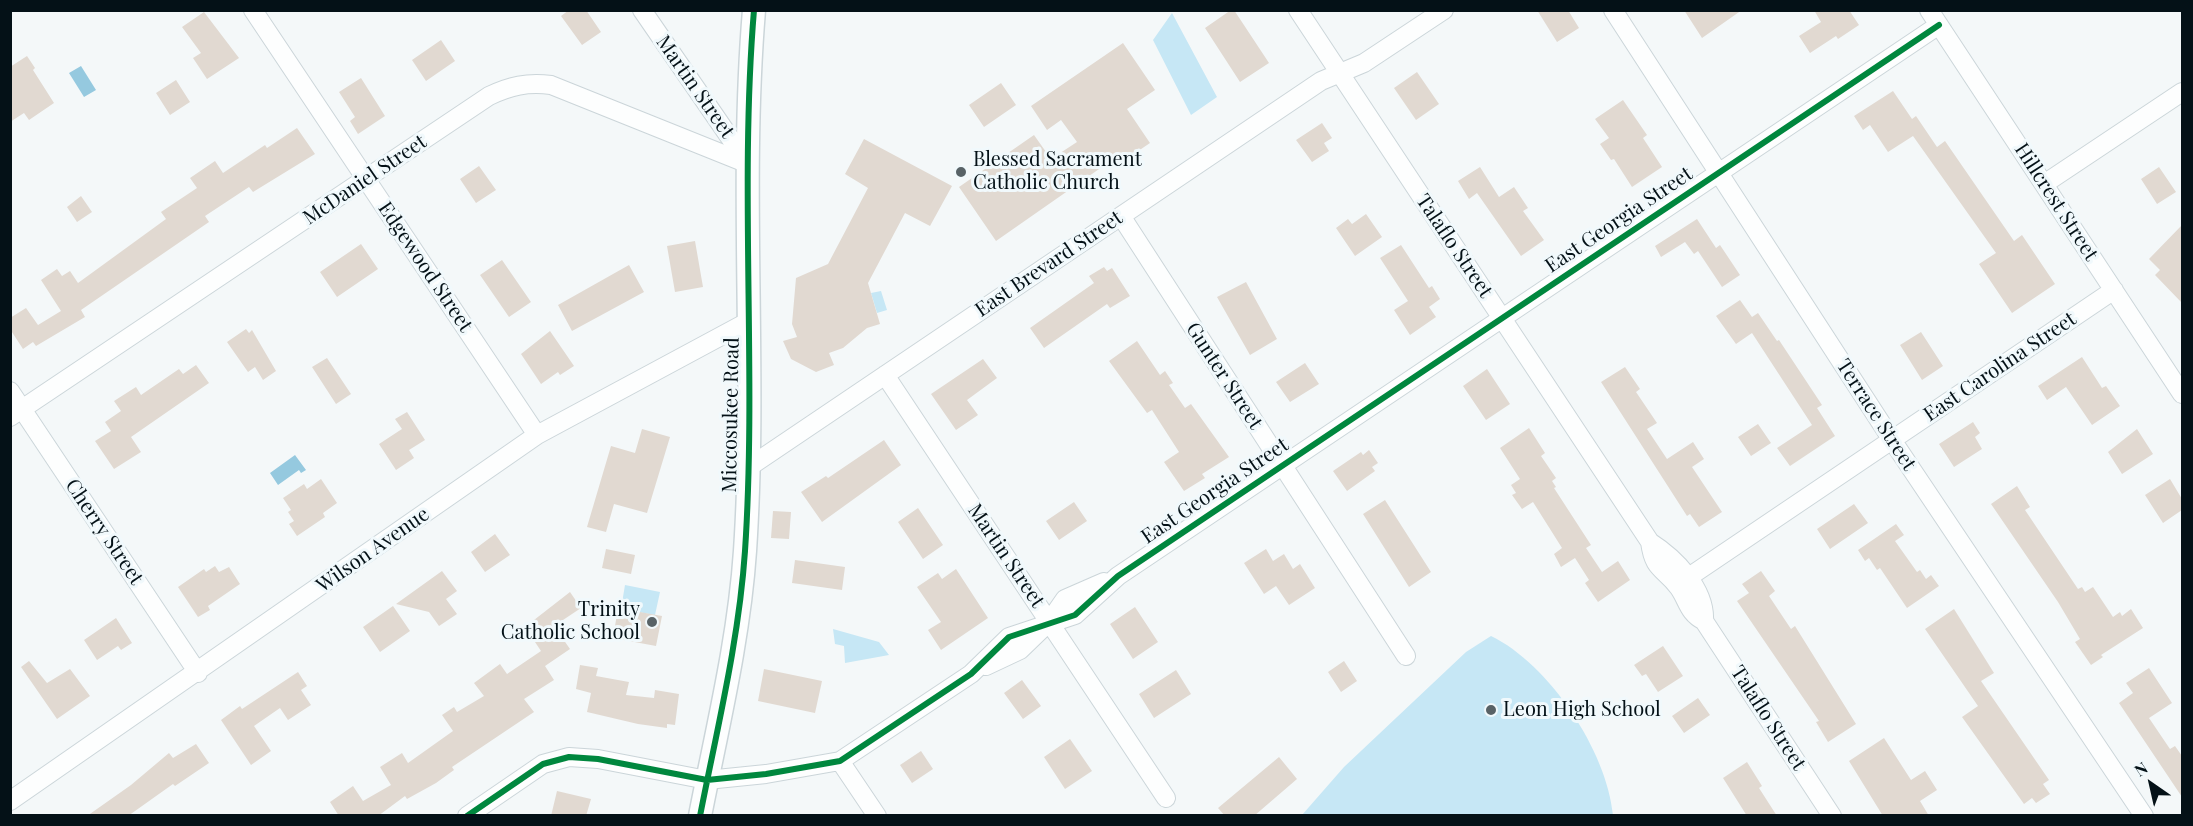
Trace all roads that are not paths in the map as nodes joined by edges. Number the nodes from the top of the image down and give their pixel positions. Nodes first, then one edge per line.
1 (253, 10) edge
2 (642, 10) edge
3 (754, 10) edge
4 (1298, 10) edge
5 (1444, 10) edge
6 (1613, 10) edge
7 (1934, 18) edge
8 (1339, 73) junction
9 (2182, 92) edge
10 (748, 164) junction
11 (1717, 173) junction
12 (366, 179) junction
13 (2044, 184) junction
14 (1120, 216) junction
15 (2114, 290) junction
16 (1502, 319) junction
17 (748, 321) junction
18 (885, 375) junction
19 (10, 391) edge
20 (2182, 394) edge
21 (17, 413) edge
22 (537, 435) junction
23 (1892, 440) junction
24 (1282, 465) junction
25 (749, 466) junction
26 (1683, 581) junction
27 (1049, 622) junction
28 (1406, 656) dead end
29 (198, 673) junction
30 (840, 761) junction
31 (706, 780) junction
32 (1166, 798) dead end
33 (10, 801) edge
34 (467, 816) edge
35 (700, 816) edge
36 (877, 816) edge
37 (1832, 816) edge
38 (2144, 816) edge

1 - 12 street, Edgewood Street
2 - 10 street, Martin Street
3 - 10 street, Miccosukee Road
4 - 8 street, Talaflo Street
5 - 8 street, East Brevard Street
6 - 11 street, Terrace Street
7 - 11 street, East Georgia Street
7 - 13 street, Hillcrest Street
8 - 14 street, East Brevard Street
8 - 16 street, Talaflo Street
9 - 13 street
10 - 12 street, McDaniel Street
10 - 17 street, Miccosukee Road
11 - 16 street, East Georgia Street
11 - 23 street, Terrace Street
12 - 21 street, McDaniel Street
12 - 22 street, Edgewood Street
13 - 15 street, Hillcrest Street
14 - 18 street, East Brevard Street
14 - 24 street, Gunter Street
15 - 20 street, Hillcrest Street
15 - 23 street, East Carolina Street
16 - 24 street, East Georgia Street
16 - 26 street, Talaflo Street
17 - 22 street, Wilson Avenue
17 - 25 street, Miccosukee Road
18 - 25 street, East Brevard Street
18 - 27 street, Martin Street
19 - 21 street, Cherry Street
21 - 29 street, Cherry Street
22 - 29 street, Wilson Avenue
23 - 26 street, East Carolina Street
23 - 38 street, Terrace Street
24 - 27 street, East Georgia Street
24 - 28 street, Gunter Street
25 - 31 street, Miccosukee Road
26 - 37 street, Talaflo Street
27 - 30 street, East Georgia Street
27 - 32 street, Martin Street
29 - 33 street, Wilson Avenue
30 - 31 street, East Georgia Street
30 - 36 street
31 - 34 street, East Georgia Street
31 - 35 street, Miccosukee Road

